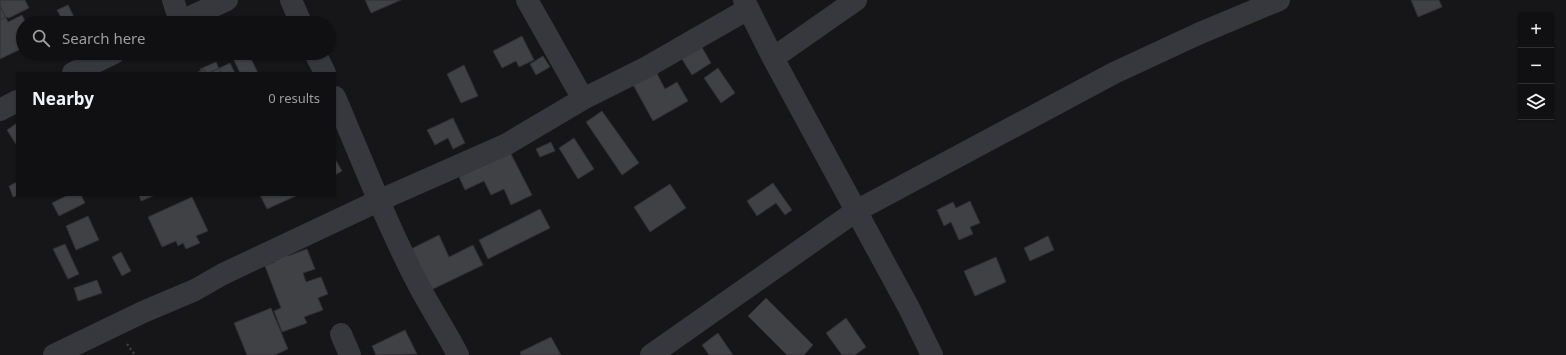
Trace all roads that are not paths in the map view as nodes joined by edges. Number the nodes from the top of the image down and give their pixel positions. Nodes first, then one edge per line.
1 (173, 0) edge
2 (227, 0) edge
3 (291, 0) edge
4 (527, 0) edge
5 (856, 0) edge
6 (1279, 0) edge
7 (746, 4) edge
8 (177, 16) edge
9 (191, 16) edge
10 (298, 16) edge
11 (772, 58) junction
12 (100, 60) edge
13 (318, 60) edge
14 (75, 72) edge
15 (324, 72) edge
16 (336, 99) edge
17 (583, 99) junction
18 (16, 102) edge
19 (0, 110) edge
20 (378, 201) junction
21 (856, 211) junction
22 (341, 334) dead end
23 (54, 355) edge
24 (350, 355) edge
25 (458, 355) edge
26 (651, 355) edge
27 (932, 355) edge

1 - 8 street
2 - 9 street
3 - 10 street
4 - 17 street
5 - 11 street
6 - 21 street
7 - 11 street
7 - 17 street
11 - 21 street
12 - 14 street
13 - 15 street
16 - 20 street
17 - 20 street
18 - 19 street
20 - 23 street
20 - 25 street
21 - 26 street
21 - 27 street
22 - 24 street

